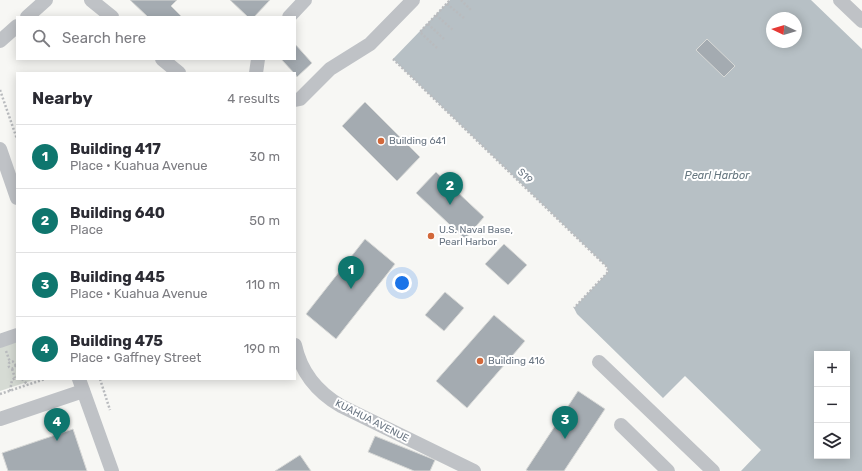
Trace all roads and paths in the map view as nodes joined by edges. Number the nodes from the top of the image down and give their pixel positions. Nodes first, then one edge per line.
1 (46, 0) edge
2 (91, 0) edge
3 (305, 0) edge
4 (413, 0) edge
5 (450, 0) edge
6 (461, 0) edge
7 (840, 0) edge
8 (447, 4) junction
9 (472, 10) dead end
10 (436, 15) junction
11 (28, 16) edge
12 (111, 16) edge
13 (290, 16) edge
14 (464, 18) dead end
15 (862, 20) edge
16 (428, 24) junction
17 (16, 27) edge
18 (453, 30) dead end
19 (444, 39) dead end
20 (0, 41) edge
21 (437, 48) dead end
22 (393, 59) dead end
23 (163, 60) edge
24 (258, 60) edge
25 (178, 72) edge
26 (256, 72) edge
27 (0, 90) edge
28 (296, 100) edge
29 (16, 136) edge
30 (0, 148) edge
31 (16, 195) edge
32 (574, 308) dead end
33 (16, 335) edge
34 (0, 341) edge
35 (296, 348) edge
36 (599, 362) dead end
37 (12, 369) dead end
38 (16, 378) edge
39 (23, 380) edge
40 (42, 380) edge
41 (100, 380) edge
42 (28, 385) junction
43 (81, 385) edge
44 (10, 391) junction
45 (0, 394) edge
46 (110, 410) dead end
47 (0, 419) edge
48 (621, 425) dead end
49 (112, 471) edge
50 (474, 471) edge
51 (668, 471) edge
52 (713, 471) edge

1 - 11 street
2 - 12 street
3 - 13 street
4 - 28 street
5 - 8 path
6 - 9 path
7 - 15 street
8 - 10 path
8 - 14 path
10 - 16 path
10 - 18 path
16 - 19 path
16 - 21 path
17 - 20 street
22 - 32 path, S19
23 - 25 street
24 - 26 street
27 - 29 path
30 - 31 street
33 - 34 street
35 - 50 street, KUAHUA AVENUE
36 - 52 street
37 - 38 path
38 - 44 path
39 - 42 path
40 - 42 path
41 - 46 path
42 - 44 path
43 - 47 street
43 - 49 street
44 - 45 path
48 - 51 street

